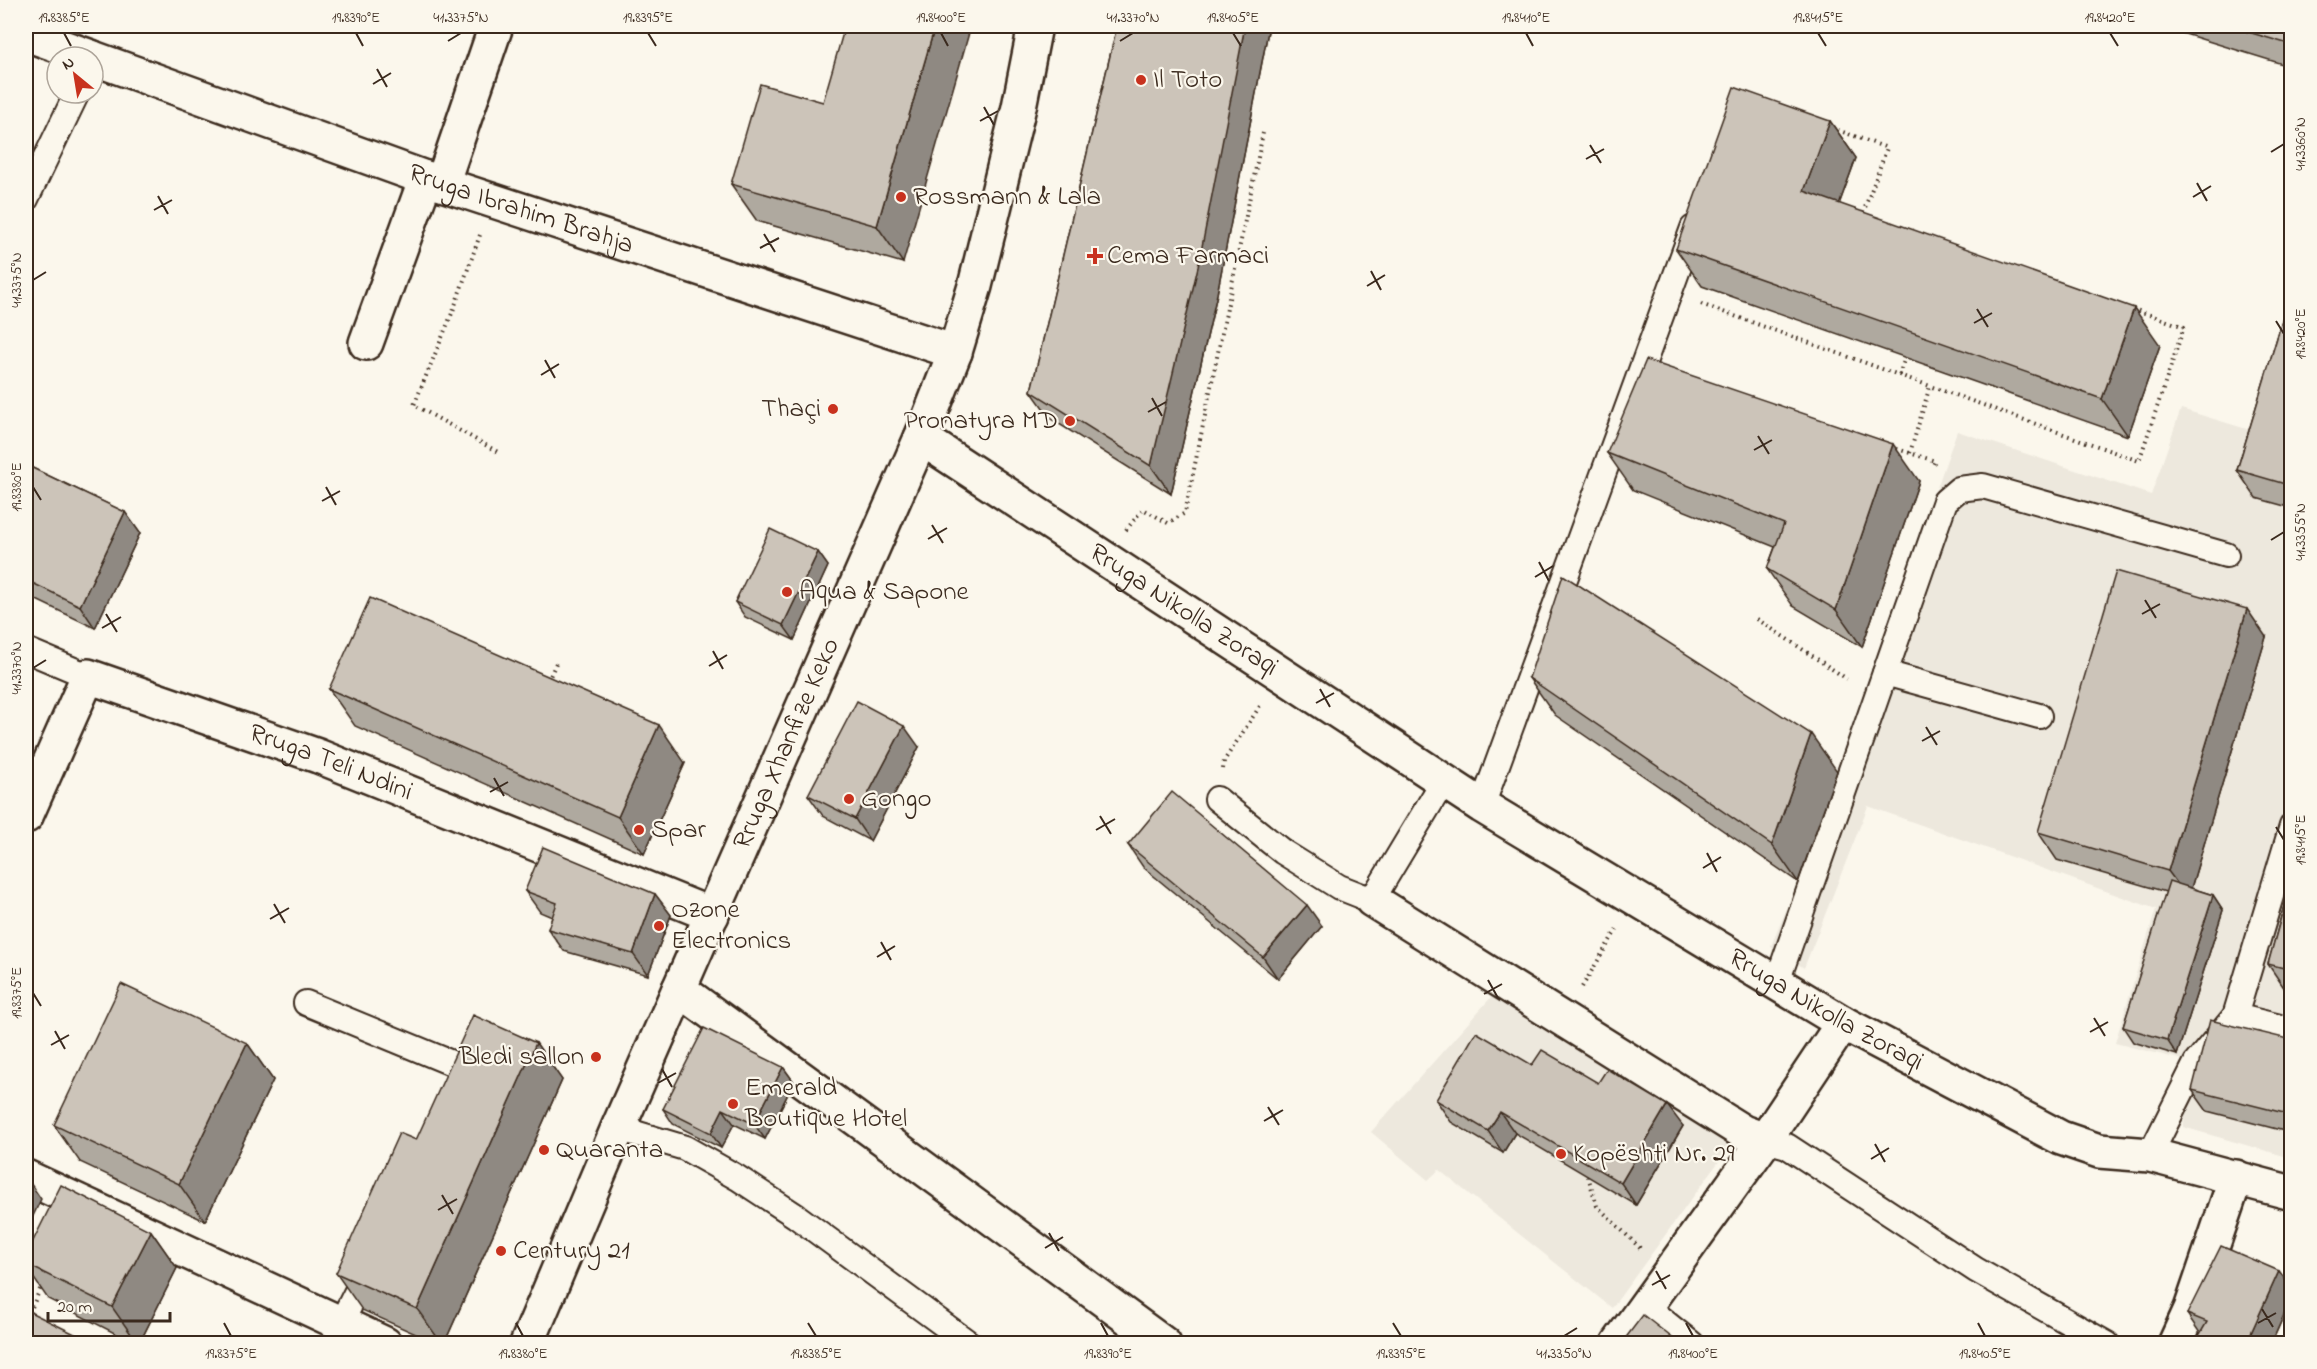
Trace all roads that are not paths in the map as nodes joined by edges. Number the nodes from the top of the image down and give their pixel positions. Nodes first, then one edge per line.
1 (496, 26) edge
2 (1035, 26) edge
3 (26, 34) edge
4 (55, 45) edge
5 (105, 63) edge
6 (71, 105) edge
7 (434, 181) junction
8 (26, 199) edge
9 (1701, 204) edge
10 (366, 343) dead end
11 (955, 352) junction
12 (921, 438) junction
13 (2226, 555) dead end
14 (26, 650) edge
15 (1885, 674) junction
16 (88, 676) junction
17 (2038, 716) dead end
18 (1443, 782) junction
19 (1217, 799) road end
20 (1482, 806) junction
21 (26, 816) edge
22 (2292, 826) edge
23 (1372, 900) junction
24 (712, 915) junction
25 (1777, 982) junction
26 (679, 989) junction
27 (306, 1003) dead end
28 (2235, 1016) junction
29 (1844, 1023) junction
30 (2292, 1030) edge
31 (450, 1101) edge
32 (618, 1128) junction
33 (1765, 1140) junction
34 (2150, 1155) junction
35 (26, 1177) edge
36 (2236, 1177) junction
37 (2292, 1193) edge
38 (378, 1249) edge
39 (1646, 1306) junction
40 (341, 1323) junction
41 (385, 1344) edge
42 (527, 1344) edge
43 (970, 1344) edge
44 (1164, 1344) edge
45 (1618, 1344) edge
46 (1692, 1344) edge
47 (2107, 1344) edge
48 (2175, 1344) edge

1 - 7 street
2 - 11 street, Rruga Xhanfize Keko
3 - 4 street, Rruga Ibrahim Brahja
5 - 7 street, Rruga Ibrahim Brahja
6 - 8 lane
7 - 10 street
7 - 11 street, Rruga Ibrahim Brahja
9 - 20 lane
11 - 12 street, Rruga Xhanfize Keko
12 - 18 street, Rruga Nikolla Zoraqi
12 - 24 street, Rruga Xhanfize Keko
13 - 15 lane
14 - 16 lane
15 - 17 lane
15 - 25 lane
16 - 21 street
16 - 24 street, Rruga Teli Ndini
18 - 20 street, Rruga Nikolla Zoraqi
18 - 23 lane
19 - 23 lane
20 - 25 street, Rruga Nikolla Zoraqi
22 - 28 lane
23 - 33 street
24 - 26 street, Rruga Xhanfize Keko
25 - 29 street, Rruga Nikolla Zoraqi
26 - 32 street, Rruga Xhanfize Keko
26 - 44 street
27 - 31 lane
28 - 30 lane
28 - 34 lane
29 - 33 street
29 - 34 street, Rruga Nikolla Zoraqi
32 - 42 street, Rruga Xhanfize Keko
32 - 43 lane
33 - 39 street
33 - 47 lane
34 - 36 street, Rruga Nikolla Zoraqi
35 - 40 street
36 - 37 street, Rruga Nikolla Zoraqi
36 - 48 street
38 - 40 lane
39 - 45 street
39 - 46 lane
40 - 41 street

